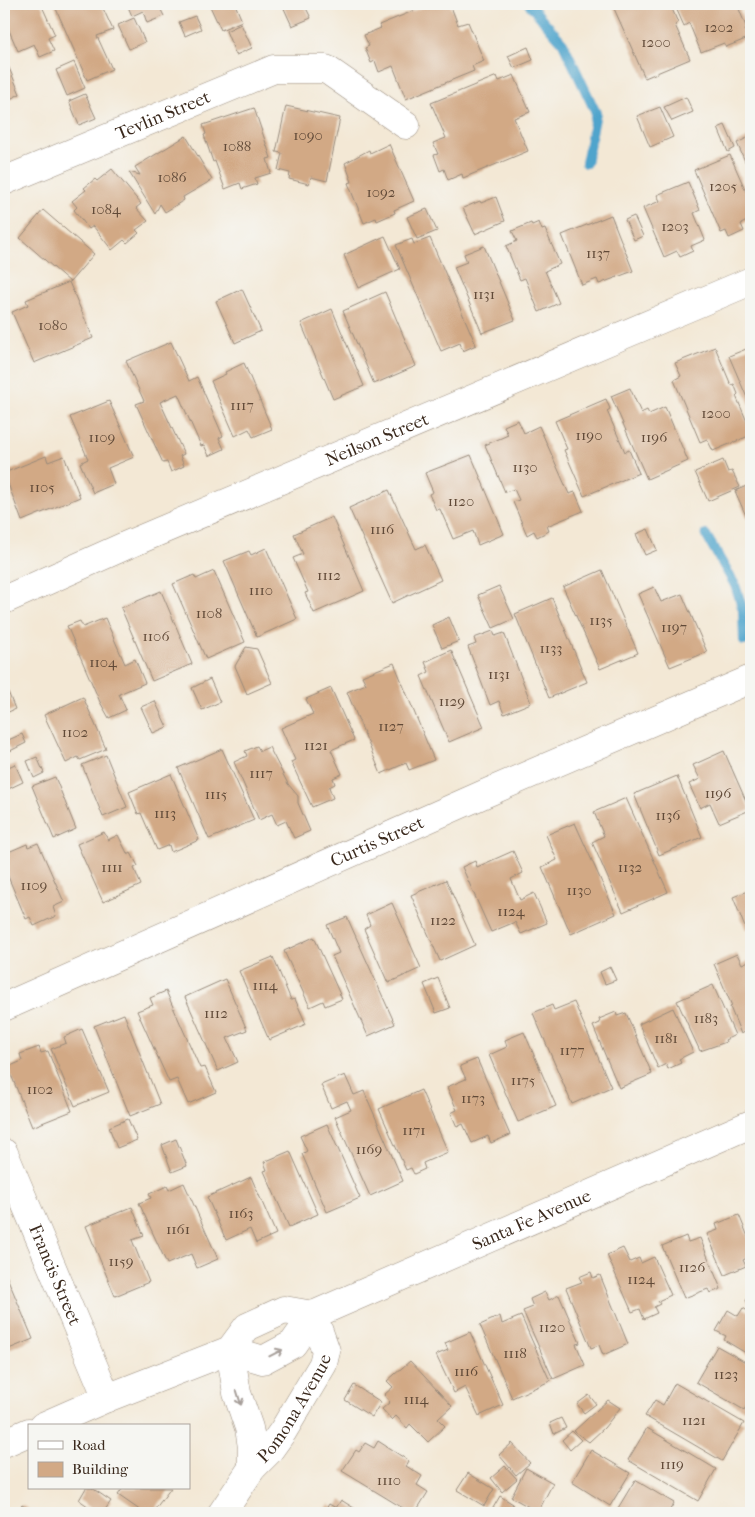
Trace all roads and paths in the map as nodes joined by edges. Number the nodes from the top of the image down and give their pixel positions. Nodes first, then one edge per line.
1 (406, 125) dead end
2 (4, 181) edge
3 (751, 281) edge
4 (4, 600) edge
5 (751, 679) edge
6 (4, 1006) edge
7 (751, 1124) edge
8 (4, 1153) edge
9 (313, 1316) junction
10 (230, 1350) junction
11 (108, 1398) junction
12 (49, 1424) edge
13 (28, 1432) edge
14 (4, 1443) edge
15 (252, 1468) junction
16 (222, 1513) edge

1 - 2 street, Tevlin Street
3 - 4 street, Neilson Street
5 - 6 street, Curtis Street
7 - 9 street, Santa Fe Avenue
8 - 11 street, Francis Street
9 - 10 street
10 -> 9 street
9 - 15 street, Pomona Avenue
10 - 11 street
10 -> 15 street, Pomona Avenue
11 - 12 street
13 - 14 street
15 - 16 street, Pomona Avenue

